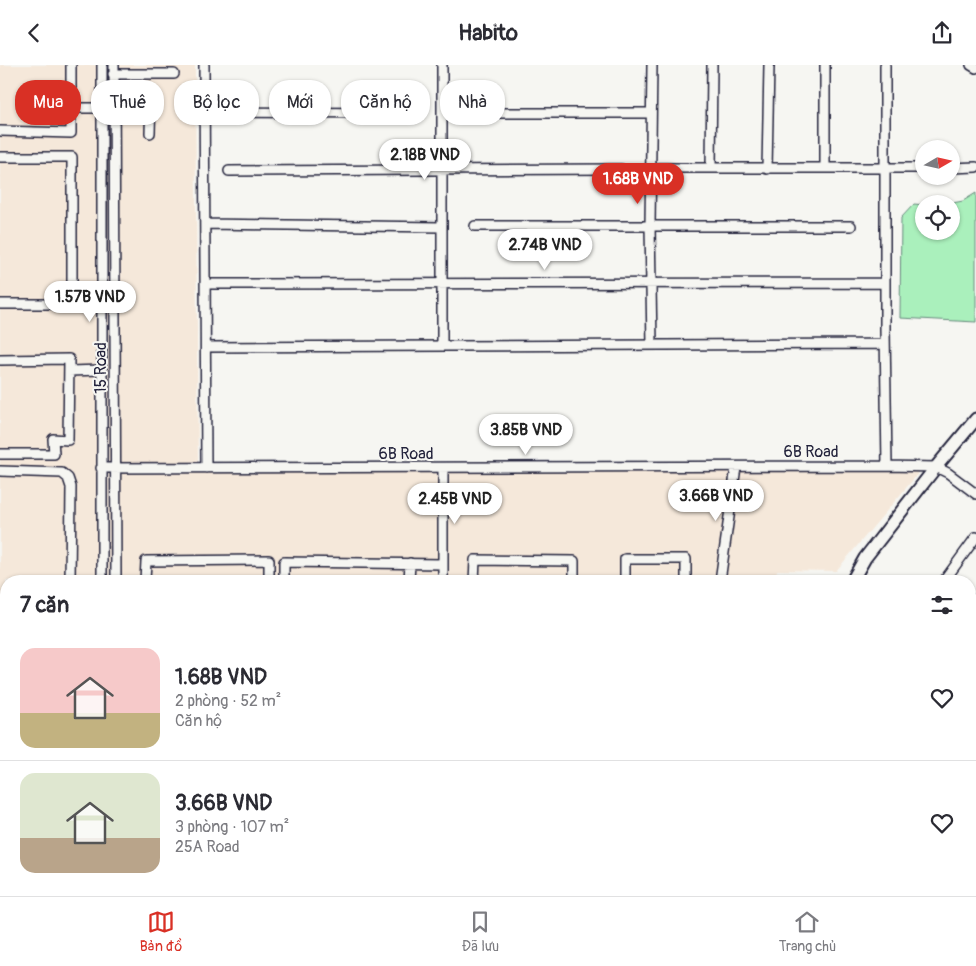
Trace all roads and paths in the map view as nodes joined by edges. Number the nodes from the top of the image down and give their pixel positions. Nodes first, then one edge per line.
1 (71, 65) edge
2 (102, 65) edge
3 (204, 65) edge
4 (442, 65) edge
5 (652, 65) edge
6 (712, 65) edge
7 (769, 65) edge
8 (825, 65) edge
9 (885, 65) edge
10 (971, 65) edge
11 (976, 68) edge
12 (114, 70) edge
13 (145, 70) edge
14 (174, 75) dead end
15 (71, 80) edge
16 (102, 80) edge
17 (204, 80) edge
18 (259, 112) edge
19 (341, 113) edge
20 (505, 113) edge
21 (651, 113) junction
22 (71, 125) edge
23 (102, 125) edge
24 (114, 125) edge
25 (150, 125) edge
26 (204, 125) edge
27 (0, 131) edge
28 (150, 133) dead end
29 (0, 157) edge
30 (885, 167) junction
31 (976, 167) edge
32 (650, 168) junction
33 (711, 168) junction
34 (825, 168) junction
35 (915, 168) edge
36 (960, 168) edge
37 (442, 169) junction
38 (621, 169) dead end
39 (767, 169) junction
40 (230, 171) dead end
41 (205, 224) junction
42 (650, 225) junction
43 (475, 226) dead end
44 (851, 226) dead end
45 (441, 227) junction
46 (651, 283) junction
47 (885, 283) junction
48 (206, 284) junction
49 (441, 284) junction
50 (0, 304) edge
51 (72, 304) junction
52 (102, 304) junction
53 (885, 344) junction
54 (442, 345) junction
55 (652, 345) junction
56 (206, 347) junction
57 (0, 360) edge
58 (102, 370) junction
59 (69, 371) junction
60 (976, 419) edge
61 (0, 454) edge
62 (887, 466) junction
63 (736, 467) junction
64 (936, 467) junction
65 (102, 468) junction
66 (116, 468) junction
67 (443, 468) junction
68 (206, 469) junction
69 (0, 471) edge
70 (976, 494) edge
71 (976, 537) edge
72 (410, 563) junction
73 (443, 563) junction
74 (70, 575) edge
75 (102, 575) edge
76 (116, 575) edge
77 (145, 575) edge
78 (269, 575) edge
79 (284, 575) edge
80 (409, 575) edge
81 (443, 575) edge
82 (474, 575) edge
83 (574, 575) edge
84 (625, 575) edge
85 (686, 575) edge
86 (721, 575) edge
87 (855, 575) edge
88 (948, 575) edge

1 - 15 street
2 - 16 street, 15 Road
3 - 17 street
4 - 37 street
5 - 21 street
6 - 33 street
7 - 39 street
8 - 34 street
9 - 30 street
10 - 11 street
12 - 13 street
13 - 14 street
18 - 19 street
20 - 21 street
21 - 32 street
22 - 27 street
23 - 52 street, 15 Road
24 - 66 street, 15 Road
25 - 28 street
26 - 41 street
29 - 51 street
30 - 34 street
30 - 35 street
30 - 47 street
31 - 36 street
32 - 33 street
32 - 42 street
33 - 39 street
34 - 39 street
37 - 38 street
37 - 40 street
37 - 45 street
41 - 45 street
41 - 48 street
42 - 43 street
42 - 44 street
42 - 46 street
45 - 49 street
46 - 47 street
46 - 49 street
46 - 55 street
47 - 53 street
48 - 49 street
48 - 56 street
49 - 54 street
50 - 51 street
51 - 52 street
52 - 58 street, 15 Road
53 - 55 street
53 - 62 street
54 - 55 street
54 - 56 street
56 - 68 street
57 - 59 street
58 - 59 street
58 - 65 street, 15 Road
59 - 61 street
60 - 64 main road
62 - 63 street, 6B Road
62 - 64 street, 6B Road
63 - 67 street, 6B Road
63 - 86 street
64 - 70 street
64 - 87 main road
65 - 66 street, 6B Road
65 - 75 street, 15 Road
66 - 68 street, 6B Road
66 - 76 street, 15 Road
67 - 68 street, 6B Road
67 - 73 street
69 - 74 street
71 - 88 street
72 - 73 street
72 - 79 street
72 - 80 street
73 - 81 street
77 - 78 street
82 - 83 street
84 - 85 street

